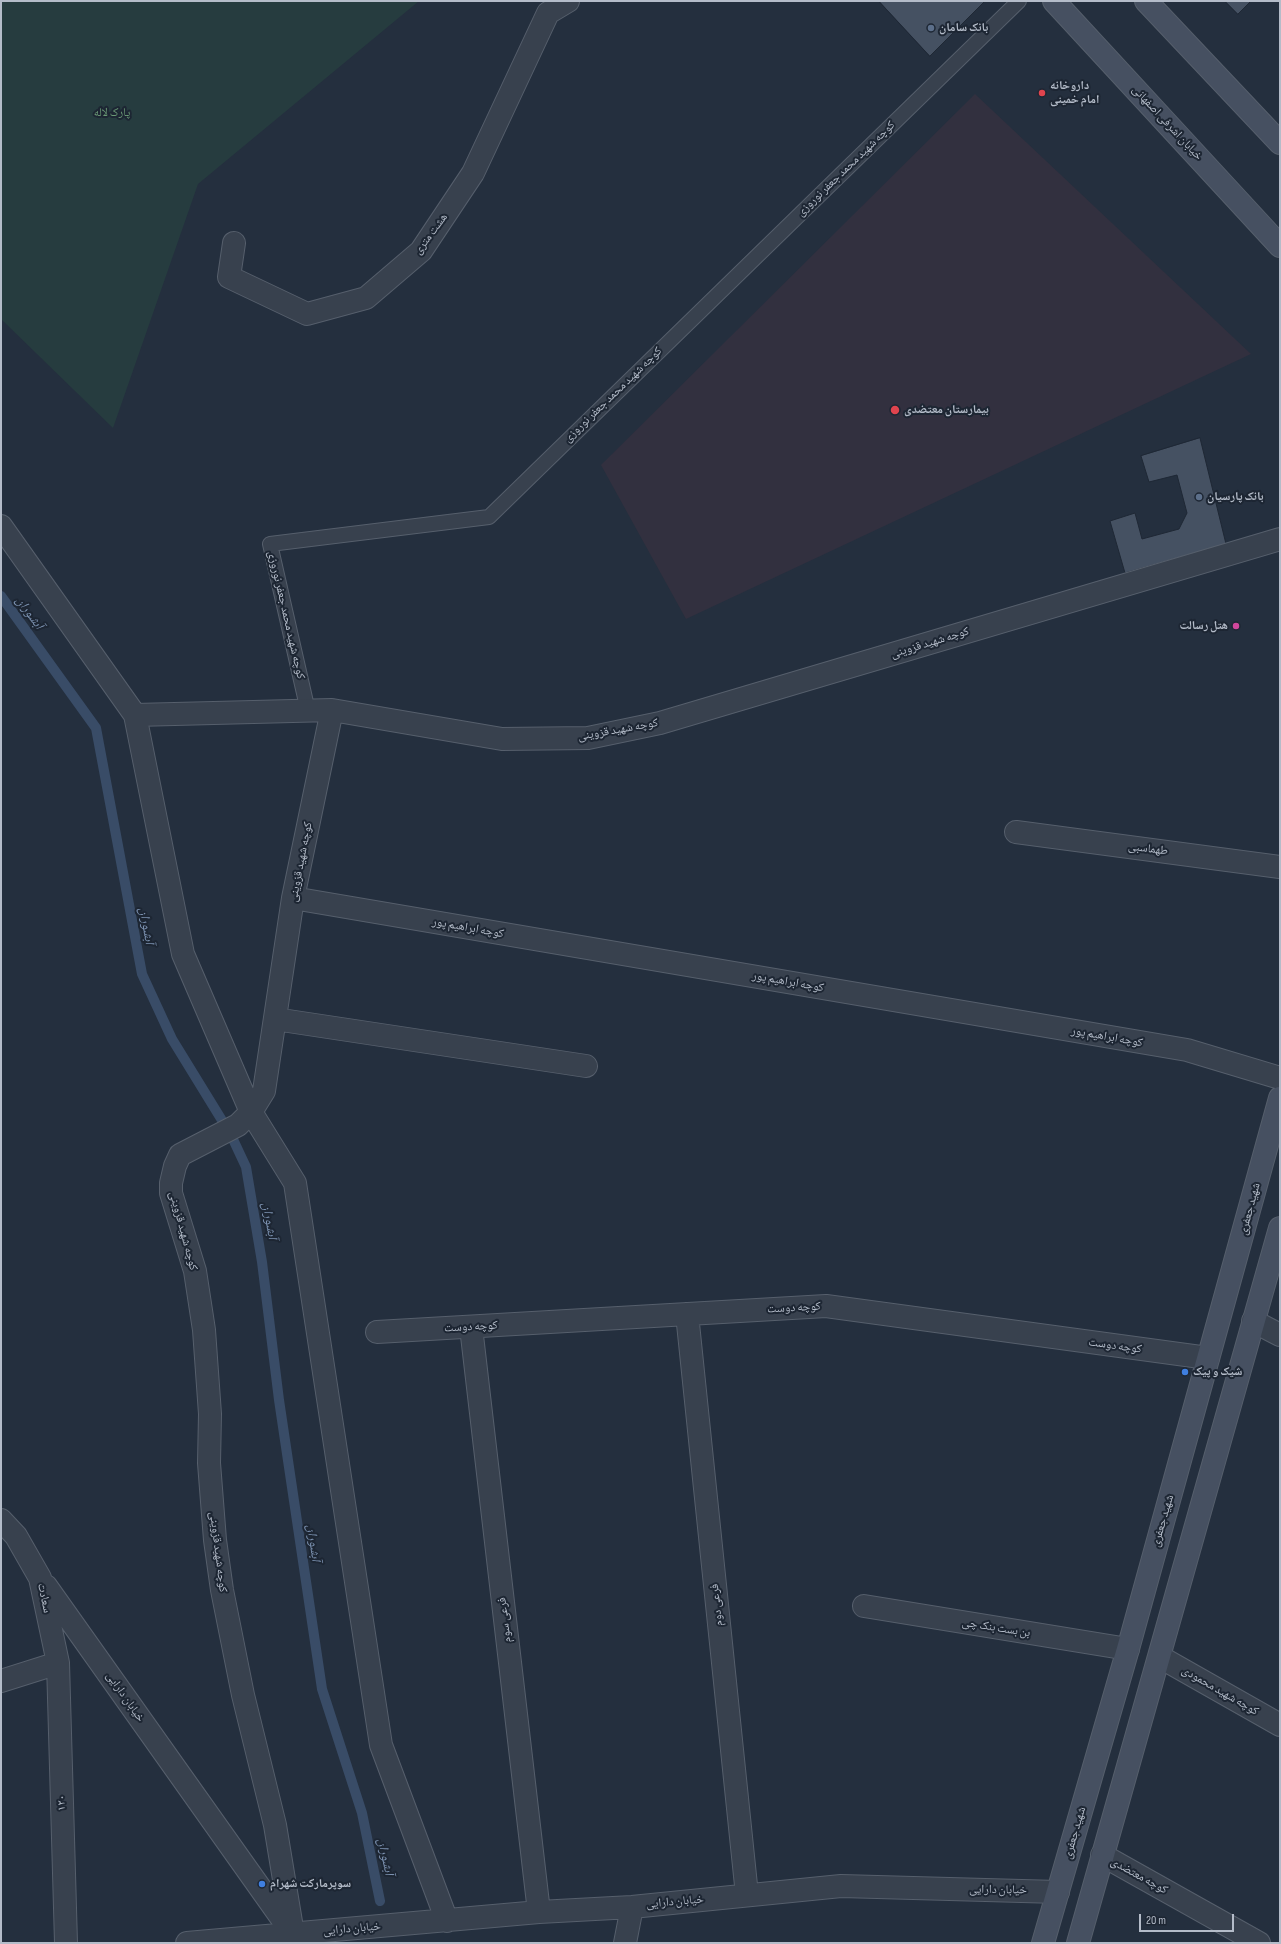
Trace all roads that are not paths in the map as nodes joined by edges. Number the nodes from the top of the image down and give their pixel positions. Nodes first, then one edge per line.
1 (568, 1) edge
2 (1019, 1) edge
3 (1054, 1) edge
4 (1146, 1) edge
5 (1280, 144) edge
6 (234, 243) dead end
7 (1280, 246) edge
8 (1, 526) edge
9 (1280, 539) edge
10 (332, 710) junction
11 (308, 711) junction
12 (135, 715) junction
13 (1016, 832) dead end
14 (1280, 867) edge
15 (293, 898) junction
16 (275, 1019) junction
17 (586, 1066) dead end
18 (1280, 1078) edge
19 (1280, 1098) edge
20 (244, 1118) junction
21 (1280, 1228) edge
22 (687, 1314) junction
23 (1253, 1321) junction
24 (471, 1327) junction
25 (377, 1332) dead end
26 (1280, 1335) edge
27 (1208, 1358) junction
28 (1, 1520) edge
29 (40, 1578) junction
30 (864, 1606) dead end
31 (1128, 1649) junction
32 (1160, 1657) junction
33 (58, 1662) junction
34 (1, 1680) edge
35 (1280, 1726) edge
36 (1102, 1855) junction
37 (1058, 1892) junction
38 (747, 1896) junction
39 (632, 1906) junction
40 (539, 1912) junction
41 (447, 1921) junction
42 (293, 1934) junction
43 (66, 1943) edge
44 (187, 1943) edge
45 (625, 1943) edge
46 (1043, 1943) edge
47 (1078, 1943) edge
48 (1259, 1943) edge

1 - 6 street, هشت متری
2 - 11 lane, کوچه شهید محمد جعفر نوروزی
3 - 7 main road, خیابان اشرفی اصفهانی
4 - 5 main road
8 - 12 street
9 - 10 street, کوچه شهید قزوینی
10 - 11 street
10 - 15 street, کوچه شهید قزوینی
11 - 12 street
12 - 20 street
13 - 14 street, طهماسبی
15 - 16 street, کوچه شهید قزوینی
15 - 18 street, کوچه ابراهیم پور
16 - 17 street
16 - 20 street, کوچه شهید قزوینی
19 - 27 main road, شهید جعفری
20 - 41 street
20 - 42 street, کوچه شهید قزوینی
21 - 23 main road
22 - 24 street, کوچه دوست
22 - 27 street, کوچه دوست
22 - 38 street, فرعی دوم
23 - 26 street
23 - 32 main road
24 - 25 street, کوچه دوست
24 - 40 street, فرعی سوم
27 - 31 main road, شهید جعفری
28 - 29 street, سعادت
29 - 33 street, سعادت
29 - 42 street, خیابان دارایی
30 - 31 street, بن بست بنک چی
31 - 37 main road, شهید جعفری
32 - 35 street, کوچه شهید محمودی
32 - 36 main road
33 - 34 street
33 - 43 street, ۱۲۰
36 - 47 main road
36 - 48 street, کوچه معتضدی
37 - 38 street, خیابان دارایی
37 - 46 main road, شهید جعفری
38 - 39 street, خیابان دارایی
39 - 40 street, خیابان دارایی
39 - 45 street
40 - 41 street, خیابان دارایی
41 - 42 street, خیابان دارایی
42 - 44 street, خیابان دارایی

